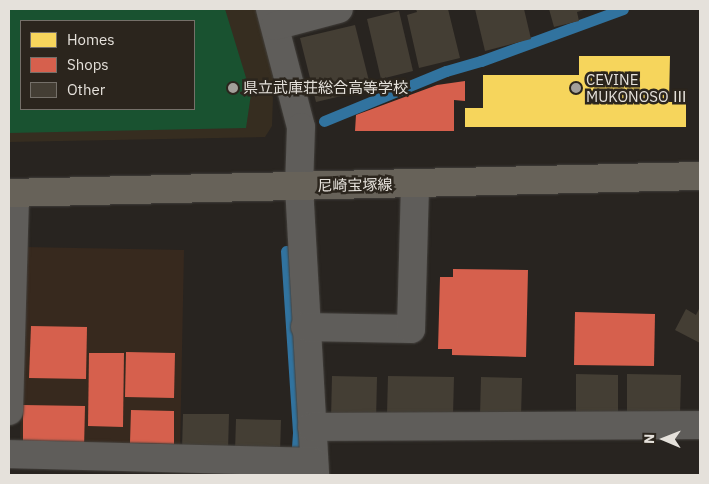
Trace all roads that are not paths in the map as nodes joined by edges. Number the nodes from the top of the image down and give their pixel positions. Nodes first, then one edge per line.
1 (339, 9) edge
2 (273, 18) edge
3 (700, 176) edge
4 (415, 183) junction
5 (299, 186) junction
6 (12, 193) edge
7 (305, 327) junction
8 (9, 410) edge
9 (700, 425) edge
10 (312, 427) junction
11 (9, 454) edge
12 (305, 465) edge
13 (206, 467) edge

1 - 2 street
2 - 5 street
3 - 4 main road, 尼崎宝塚線
4 - 5 main road, 尼崎宝塚線
4 - 7 street
5 - 6 main road, 尼崎宝塚線
5 - 7 street
6 - 8 street
7 - 10 street
9 - 10 street
10 - 12 street
11 - 13 street
12 - 13 street

